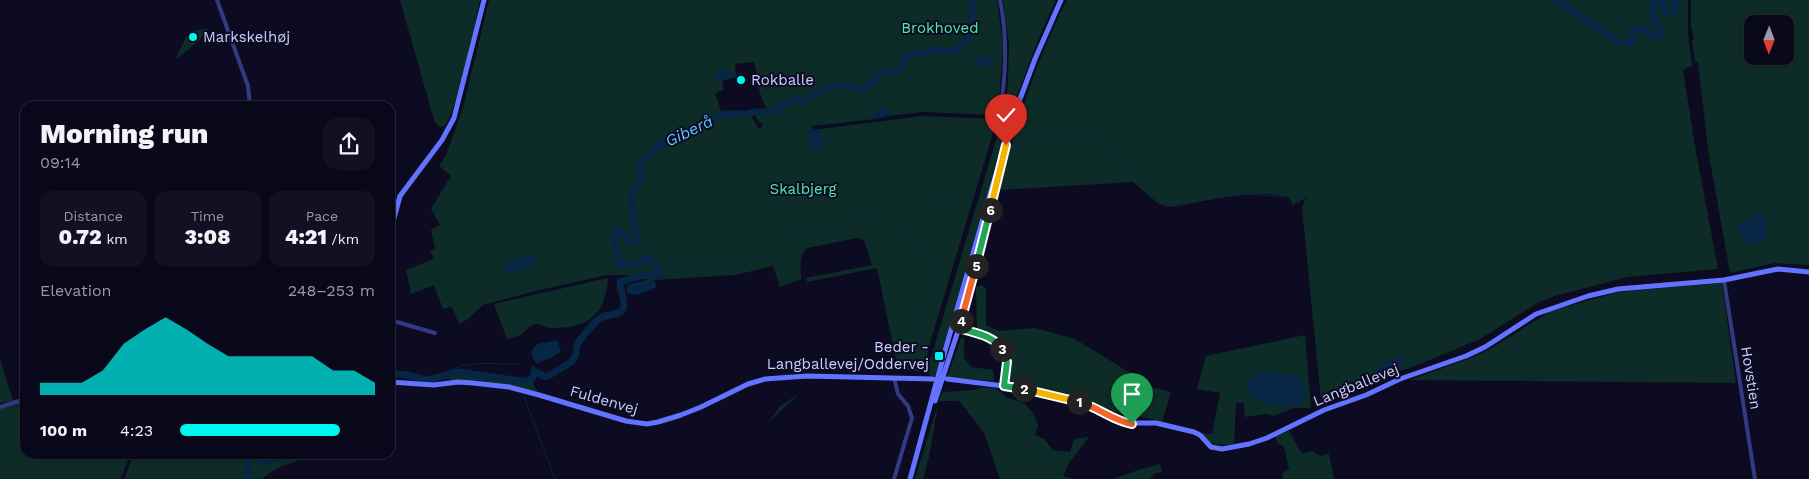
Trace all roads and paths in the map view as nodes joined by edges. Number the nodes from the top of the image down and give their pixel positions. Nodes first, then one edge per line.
1 (216, 0) edge
2 (484, 0) edge
3 (1000, 0) edge
4 (1061, 0) edge
5 (250, 101) edge
6 (999, 118) dead end
7 (395, 214) edge
8 (1809, 272) edge
9 (1724, 280) junction
10 (395, 321) edge
11 (956, 328) junction
12 (434, 333) dead end
13 (894, 378) junction
14 (933, 379) dead end
15 (947, 379) dead end
16 (395, 382) edge
17 (1004, 386) junction
18 (20, 401) edge
19 (0, 407) edge
20 (894, 479) edge
21 (910, 479) edge
22 (1754, 479) edge

1 - 5 street
2 - 7 street
3 - 6 street
4 - 11 street
8 - 9 street, Langballevej
9 - 17 street, Langballevej
9 - 22 street, Hovstien
10 - 12 street
11 - 17 street
11 - 21 street
13 - 14 street, Fuldenvej
13 - 16 street, Fuldenvej
13 - 20 street
15 - 17 street
18 - 19 street

